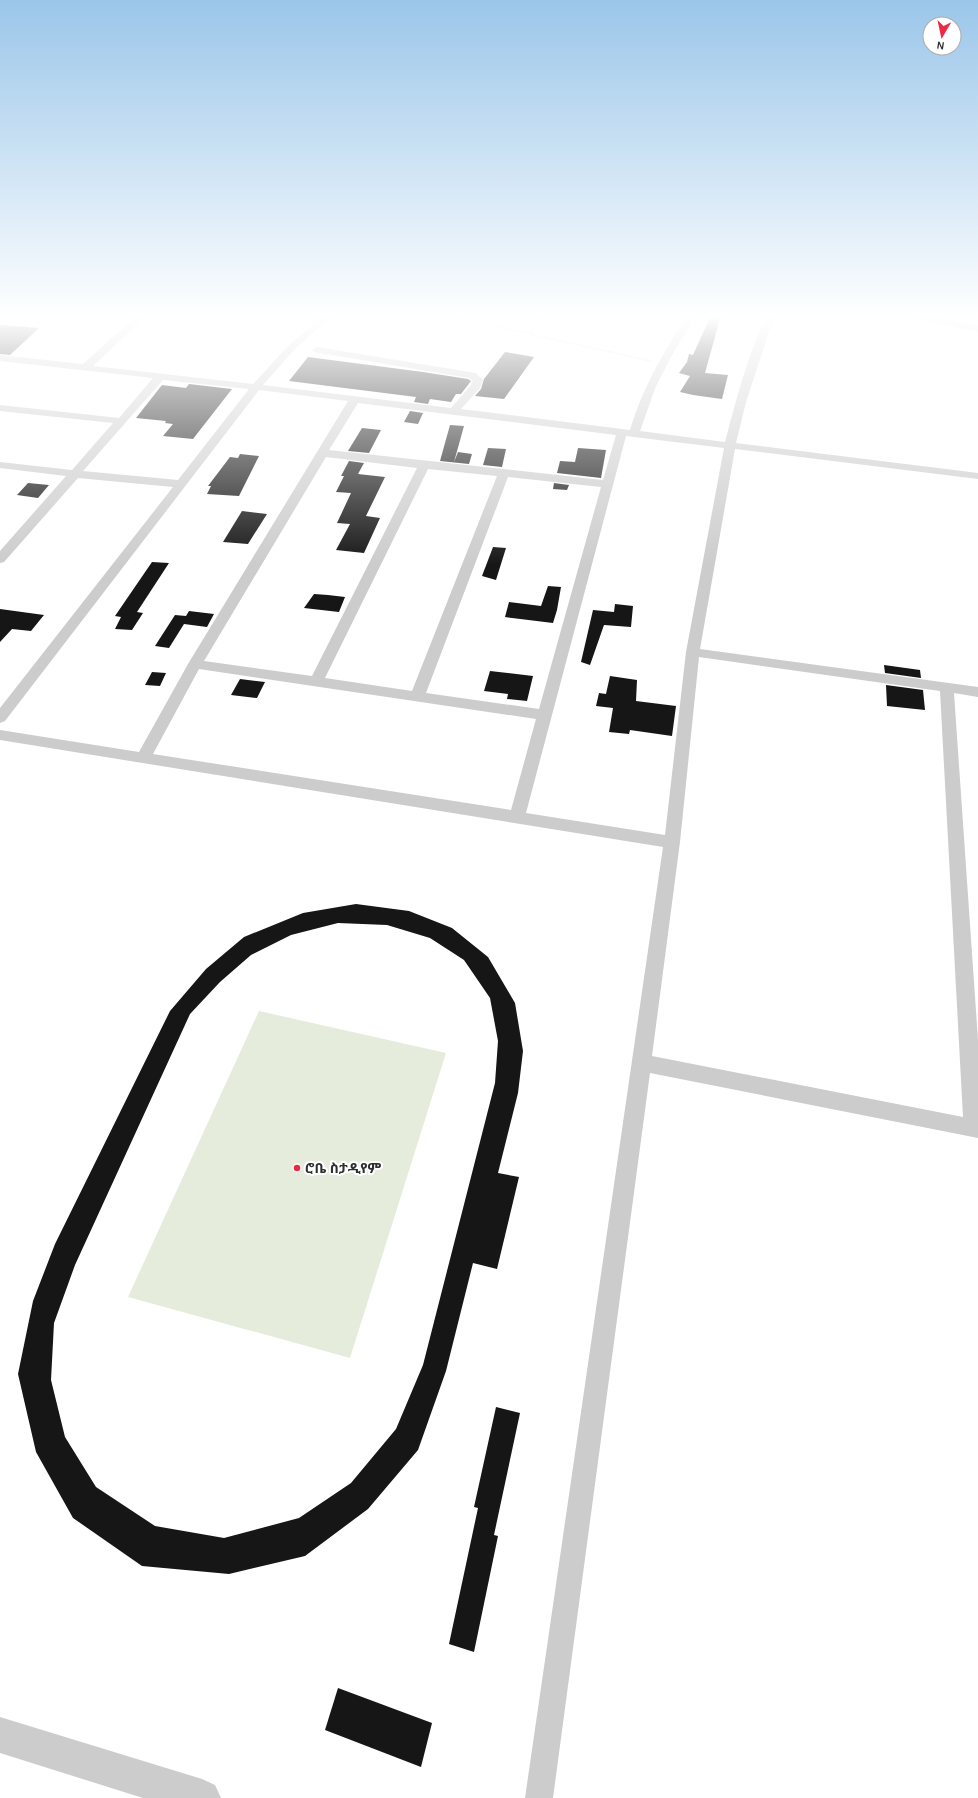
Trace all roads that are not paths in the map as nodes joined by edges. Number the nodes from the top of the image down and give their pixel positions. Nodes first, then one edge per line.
1 (141, 399) edge
2 (247, 399) edge
3 (354, 399) joint
4 (465, 399) edge
5 (645, 399) edge
6 (742, 399) edge
7 (0, 408) edge
8 (454, 411) junction
9 (121, 421) junction
10 (628, 432) junction
11 (730, 444) junction
12 (323, 453) junction
13 (0, 465) edge
14 (424, 465) junction
15 (74, 474) junction
16 (504, 474) junction
17 (978, 476) edge
18 (181, 484) junction
19 (607, 484) junction
20 (0, 559) edge
21 (693, 652) junction
22 (195, 664) junction
23 (316, 682) junction
24 (947, 688) junction
25 (978, 692) edge
26 (417, 697) junction
27 (544, 715) junction
28 (0, 718) edge
29 (0, 735) edge
30 (143, 758) junction
31 (516, 817) junction
32 (672, 842) junction
33 (642, 1063) junction
34 (976, 1128) edge
35 (0, 1735) edge
36 (202, 1798) edge
37 (539, 1798) edge

1 - 9 street
2 - 18 street
3 - 8 street
3 - 12 street
4 - 8 street
5 - 10 street
6 - 11 street
7 - 9 street
8 - 10 street
9 - 15 street
10 - 11 street
10 - 19 street
11 - 17 street
11 - 21 street
12 - 14 street
12 - 22 street
13 - 15 street
14 - 16 street
14 - 23 street
15 - 18 street
15 - 20 street
16 - 19 street
16 - 26 street
18 - 28 street
19 - 27 street
21 - 24 street
21 - 32 street
22 - 23 street
22 - 30 street
23 - 26 street
24 - 25 street
24 - 34 street
26 - 27 street
27 - 31 street
29 - 30 street
30 - 31 street
31 - 32 street
32 - 33 street
33 - 34 street
33 - 37 street
35 - 36 street

